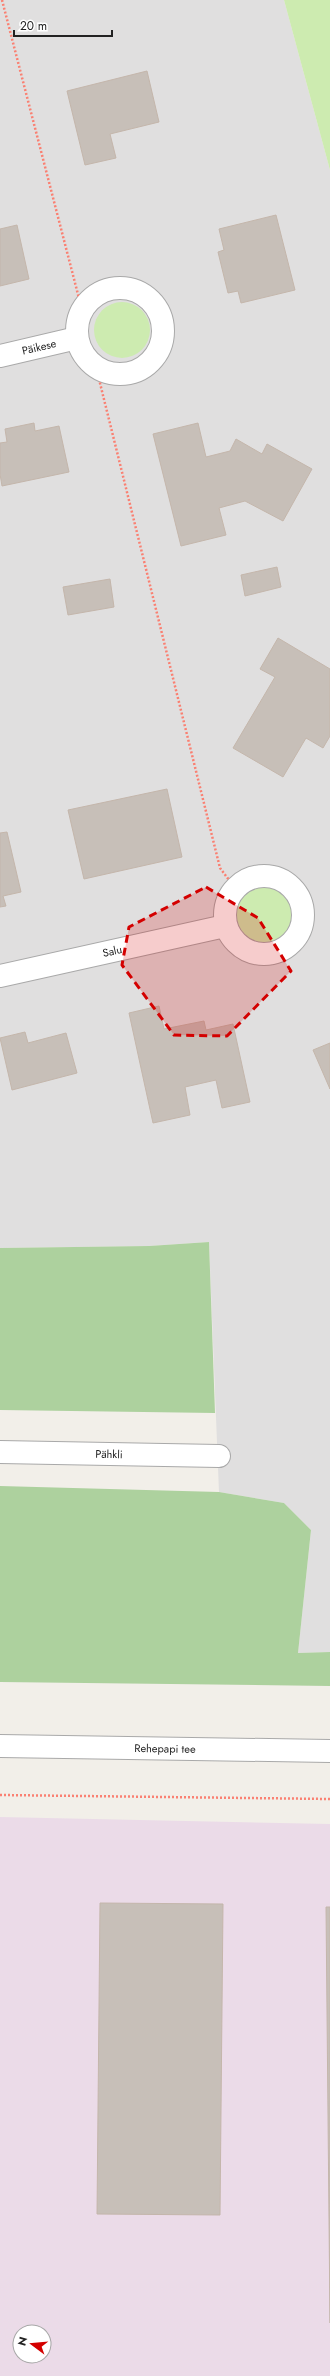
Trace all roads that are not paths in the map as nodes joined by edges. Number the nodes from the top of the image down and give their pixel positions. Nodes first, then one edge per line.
1 (77, 338) junction
2 (0, 356) edge
3 (225, 926) junction
4 (0, 976) edge
5 (0, 1452) edge
6 (219, 1456) dead end
7 (0, 1746) edge
8 (330, 1751) edge

1 - 1 street
1 - 2 street, Päikese
3 - 3 street
3 - 4 street, Salu
5 - 6 street, Pähkli
7 - 8 street, Rehepapi tee

